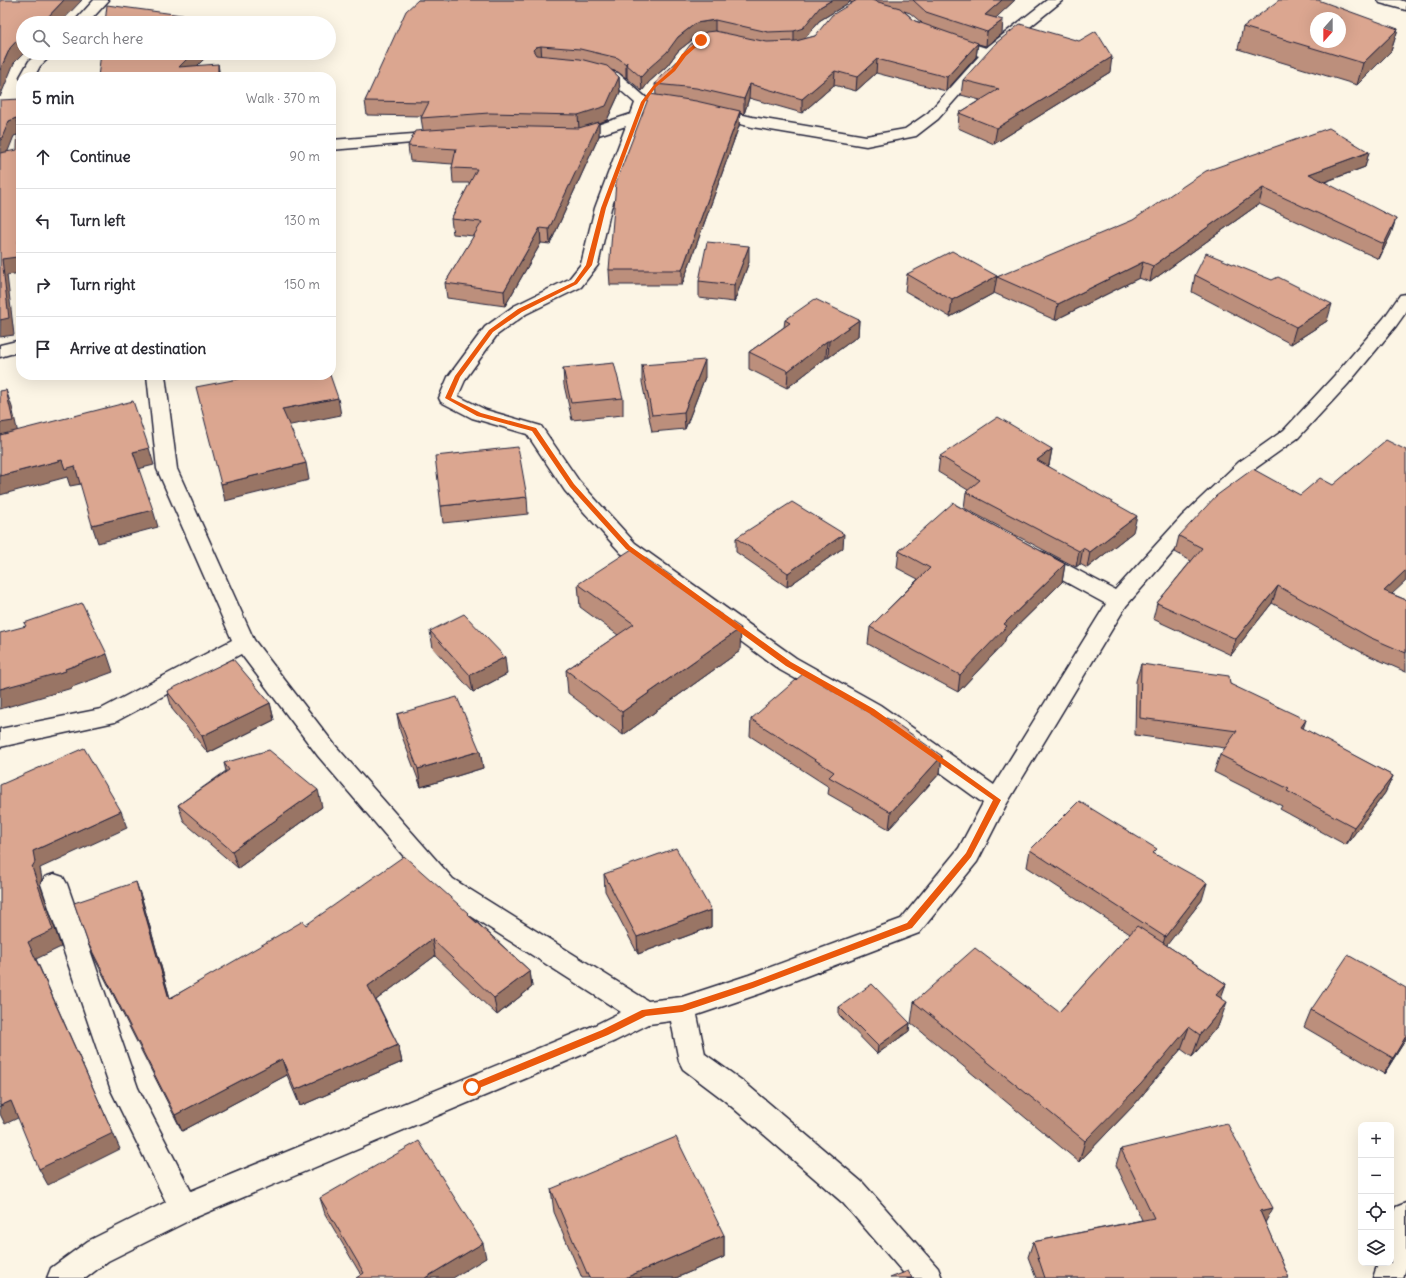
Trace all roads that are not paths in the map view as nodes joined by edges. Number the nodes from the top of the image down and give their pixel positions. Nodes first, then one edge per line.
1 (102, 0) edge
2 (1056, 0) edge
3 (1385, 0) edge
4 (1406, 6) edge
5 (87, 16) edge
6 (939, 37) edge
7 (988, 54) junction
8 (39, 60) edge
9 (573, 68) edge
10 (30, 72) edge
11 (647, 104) junction
12 (696, 109) edge
13 (452, 136) edge
14 (559, 136) edge
15 (336, 145) edge
16 (1406, 299) edge
17 (16, 346) edge
18 (0, 351) edge
19 (157, 380) edge
20 (1022, 549) edge
21 (1118, 600) junction
22 (244, 643) junction
23 (0, 738) edge
24 (997, 800) junction
25 (54, 884) dead end
26 (682, 1008) junction
27 (645, 1012) junction
28 (184, 1208) junction
29 (1406, 1217) edge
30 (65, 1277) edge
31 (927, 1278) edge
32 (1388, 1278) edge

1 - 5 street
2 - 7 street
3 - 4 street
6 - 7 street
7 - 12 street
8 - 10 street
9 - 11 street
11 - 14 street
11 - 24 street
13 - 15 street
16 - 21 street
17 - 18 street
19 - 22 street
20 - 21 street
21 - 24 street
22 - 23 street
22 - 27 street
24 - 26 street
25 - 28 street
26 - 27 street
26 - 31 street
27 - 28 street
28 - 30 street
29 - 32 street

